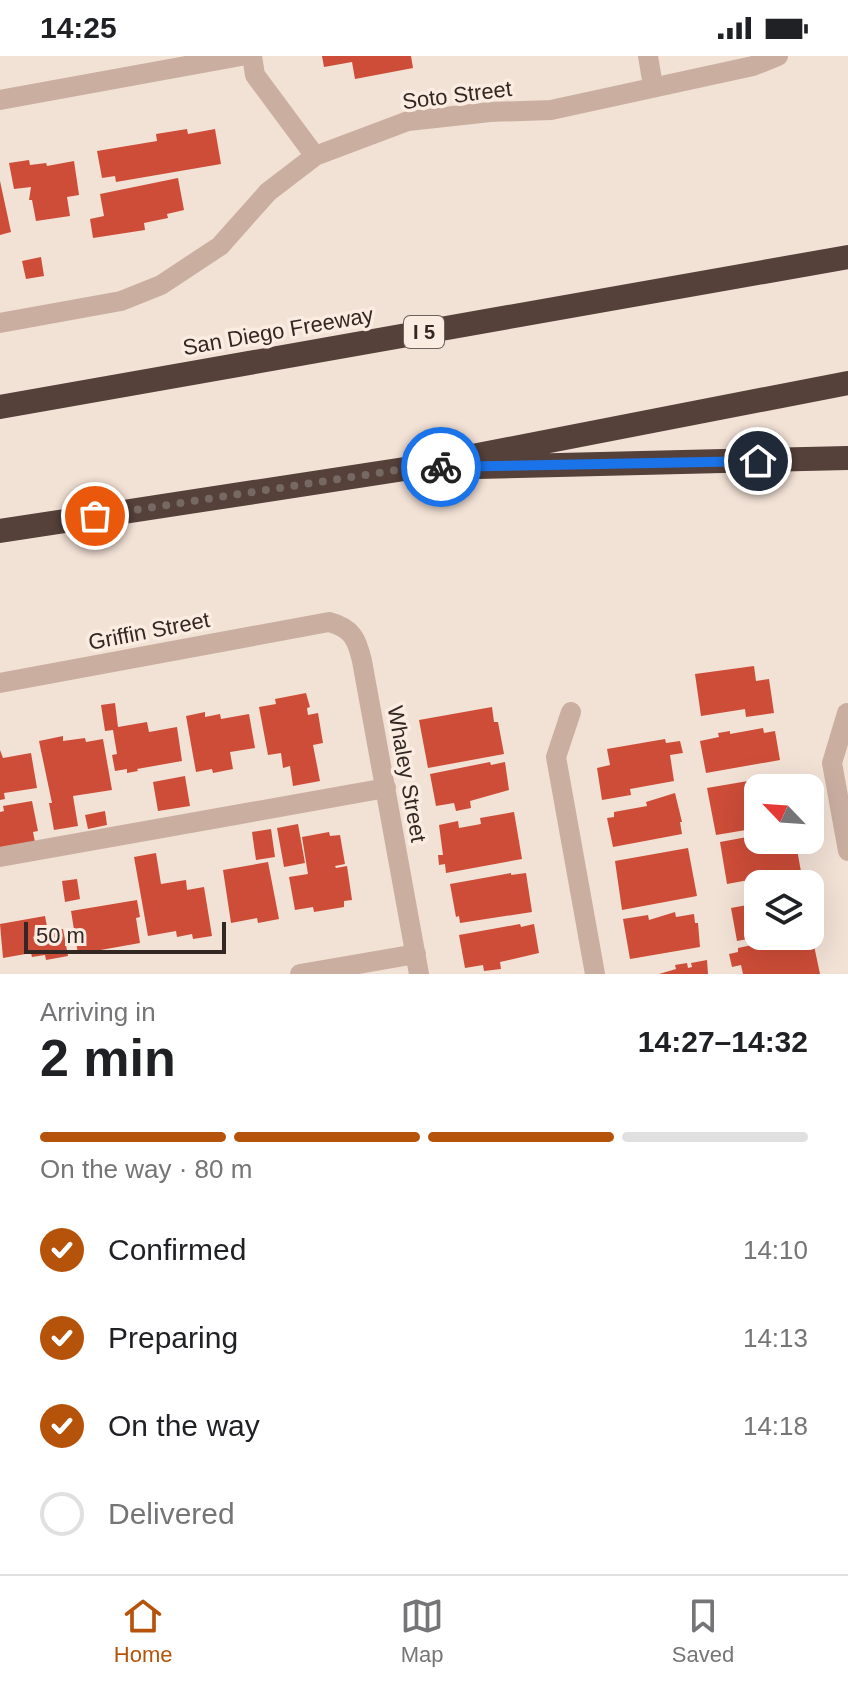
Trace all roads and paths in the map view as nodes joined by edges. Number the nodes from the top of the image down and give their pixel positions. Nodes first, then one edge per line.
1 (241, 56) edge
2 (252, 56) edge
3 (648, 56) edge
4 (778, 56) edge
5 (653, 86) junction
6 (0, 100) edge
7 (315, 156) junction
8 (848, 257) edge
9 (0, 323) edge
10 (848, 383) edge
11 (0, 407) edge
12 (848, 458) edge
13 (411, 468) junction
14 (0, 531) edge
15 (307, 626) joint
16 (0, 683) edge
17 (571, 712) dead end
18 (847, 713) edge
19 (386, 788) junction
20 (848, 851) edge
21 (0, 857) edge
22 (418, 964) edge
23 (300, 974) edge
24 (595, 974) edge

1 - 6 street
2 - 7 street
3 - 5 street
4 - 5 street, Soto Street
5 - 7 street, Soto Street
7 - 9 street, Soto Street
8 - 11 highway, San Diego Freeway / I 5
10 - 13 highway
12 - 13 highway
13 - 14 highway
15 - 16 street, Griffin Street
15 - 19 street, Whaley Street
17 - 24 street
18 - 20 street
19 - 21 street
19 - 22 street, Whaley Street
22 - 23 street

